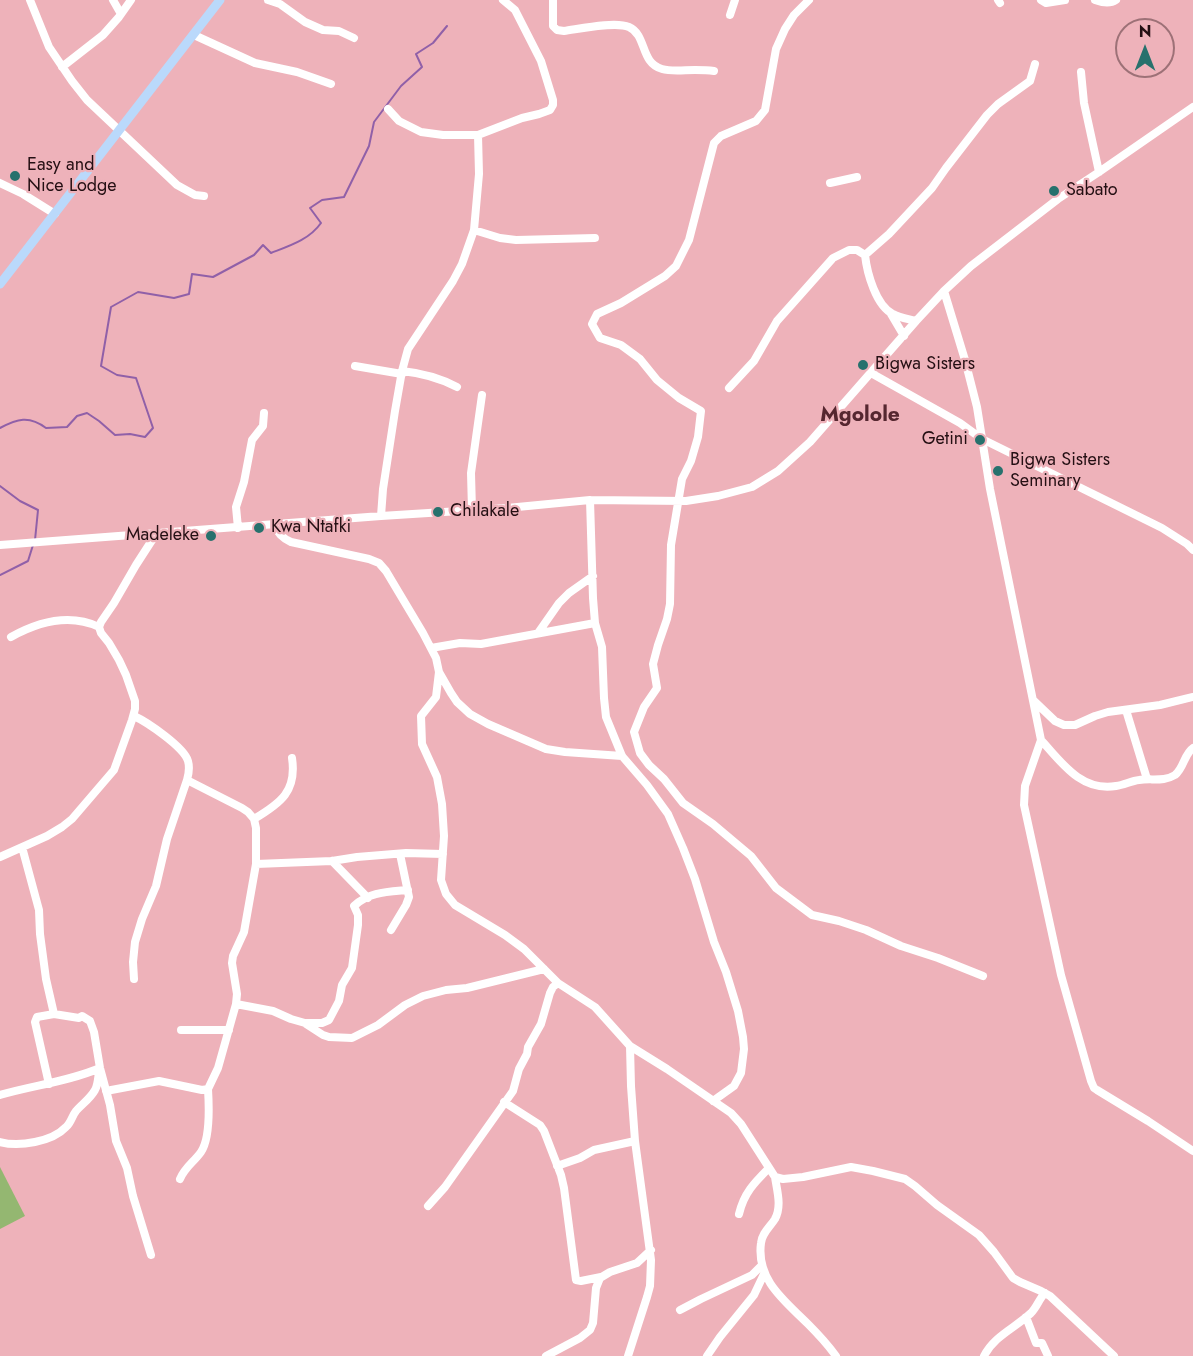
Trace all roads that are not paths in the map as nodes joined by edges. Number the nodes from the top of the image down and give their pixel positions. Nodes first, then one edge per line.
1 (30, 0) edge
2 (113, 0) edge
3 (131, 0) edge
4 (220, 0) edge
5 (268, 0) edge
6 (503, 0) edge
7 (553, 0) edge
8 (735, 0) edge
9 (808, 0) edge
10 (1041, 0) edge
11 (1065, 0) edge
12 (1095, 0) edge
13 (1116, 0) edge
14 (121, 14) junction
15 (730, 15) dead end
16 (194, 35) junction
17 (354, 38) dead end
18 (1035, 64) dead end
19 (62, 67) junction
20 (714, 71) dead end
21 (1081, 72) dead end
22 (331, 84) dead end
23 (1193, 107) edge
24 (388, 109) dead end
25 (120, 130) junction
26 (478, 135) junction
27 (1100, 172) junction
28 (857, 177) dead end
29 (0, 183) edge
30 (830, 183) dead end
31 (204, 196) dead end
32 (55, 214) junction
33 (474, 230) junction
34 (595, 238) dead end
35 (865, 255) junction
36 (0, 284) edge
37 (944, 291) junction
38 (891, 314) junction
39 (916, 321) junction
40 (903, 336) junction
41 (355, 366) dead end
42 (402, 373) junction
43 (871, 374) junction
44 (458, 387) dead end
45 (729, 388) dead end
46 (482, 396) dead end
47 (264, 413) dead end
48 (982, 439) junction
49 (590, 500) junction
50 (472, 510) junction
51 (381, 516) junction
52 (274, 525) junction
53 (238, 528) junction
54 (156, 534) junction
55 (0, 545) edge
56 (1193, 550) edge
57 (593, 576) junction
58 (595, 623) junction
59 (99, 627) junction
60 (538, 633) junction
61 (10, 637) dead end
62 (431, 648) junction
63 (440, 672) junction
64 (1193, 697) edge
65 (1032, 699) junction
66 (1126, 710) junction
67 (134, 716) junction
68 (1041, 740) junction
69 (1193, 748) edge
70 (621, 756) junction
71 (292, 758) dead end
72 (1147, 779) junction
73 (187, 780) junction
74 (254, 819) junction
75 (22, 847) junction
76 (400, 854) junction
77 (442, 854) junction
78 (0, 857) edge
79 (332, 861) junction
80 (256, 864) junction
81 (408, 890) junction
82 (368, 898) junction
83 (391, 930) dead end
84 (544, 969) junction
85 (983, 976) dead end
86 (134, 979) dead end
87 (558, 983) junction
88 (236, 1004) junction
89 (54, 1014) junction
90 (305, 1023) junction
91 (181, 1030) dead end
92 (229, 1030) junction
93 (630, 1046) junction
94 (100, 1068) junction
95 (49, 1084) junction
96 (208, 1089) junction
97 (106, 1090) junction
98 (0, 1095) edge
99 (713, 1101) junction
100 (504, 1102) junction
101 (635, 1141) junction
102 (0, 1142) edge
103 (1193, 1151) edge
104 (557, 1166) junction
105 (769, 1168) junction
106 (775, 1177) junction
107 (180, 1179) dead end
108 (428, 1206) dead end
109 (739, 1214) dead end
110 (651, 1250) junction
111 (151, 1256) dead end
112 (762, 1265) junction
113 (764, 1274) junction
114 (601, 1277) junction
115 (1046, 1293) junction
116 (680, 1310) dead end
117 (1026, 1317) junction
118 (546, 1356) edge
119 (628, 1356) edge
120 (707, 1356) edge
121 (836, 1356) edge
122 (984, 1356) edge
123 (1048, 1356) edge
124 (1114, 1356) edge

1 - 19 street
2 - 14 street
3 - 14 street
4 - 16 main road
5 - 17 street
6 - 26 street
7 - 20 street
8 - 15 street
9 - 85 street
10 - 11 street
12 - 13 street
14 - 19 street
16 - 22 street
16 - 25 main road
18 - 35 street
19 - 25 street
21 - 27 street
23 - 27 street
24 - 26 street
25 - 31 street
25 - 32 main road
26 - 33 street
27 - 37 street
28 - 30 street
29 - 32 street
32 - 36 main road
33 - 34 street
33 - 42 street
35 - 38 street
35 - 45 street
37 - 39 street
37 - 48 street
38 - 39 street
38 - 40 street
39 - 40 street
40 - 43 street
41 - 42 street
42 - 44 street
42 - 51 street
43 - 48 street
43 - 49 street
46 - 50 street
47 - 53 street
48 - 56 street
48 - 65 street
49 - 50 street
49 - 57 street
50 - 51 street
51 - 52 street
52 - 53 street
52 - 62 street
53 - 54 street
54 - 55 street
54 - 59 street
57 - 58 street
57 - 60 street
58 - 60 street
58 - 70 street
59 - 61 street
59 - 67 street
60 - 62 street
62 - 63 street
63 - 70 street
63 - 77 street
64 - 66 street
65 - 66 street
65 - 68 street
66 - 72 street
67 - 73 street
67 - 75 street
68 - 72 street
68 - 103 street
69 - 72 street
70 - 99 street
71 - 74 street
73 - 74 street
73 - 86 street
74 - 80 street
75 - 78 street
75 - 89 street
76 - 77 street
76 - 79 street
76 - 81 street
77 - 84 street
79 - 80 street
79 - 82 street
80 - 88 street
81 - 82 street
81 - 83 street
82 - 90 street
84 - 87 street
84 - 90 street
87 - 93 street
87 - 100 street
88 - 90 street
88 - 92 street
89 - 94 street
89 - 95 street
91 - 92 street
92 - 96 street
93 - 99 street
93 - 101 street
94 - 95 street
94 - 97 street
94 - 102 street
95 - 98 street
96 - 97 street
96 - 107 street
97 - 111 street
99 - 105 street
100 - 104 street
100 - 108 street
101 - 104 street
101 - 110 street
104 - 114 street
105 - 106 street
105 - 109 street
106 - 112 street
106 - 115 street
110 - 114 street
110 - 119 street
112 - 113 street
112 - 116 street
113 - 120 street
113 - 121 street
114 - 118 street
115 - 117 street
115 - 124 street
117 - 122 street
117 - 123 street

